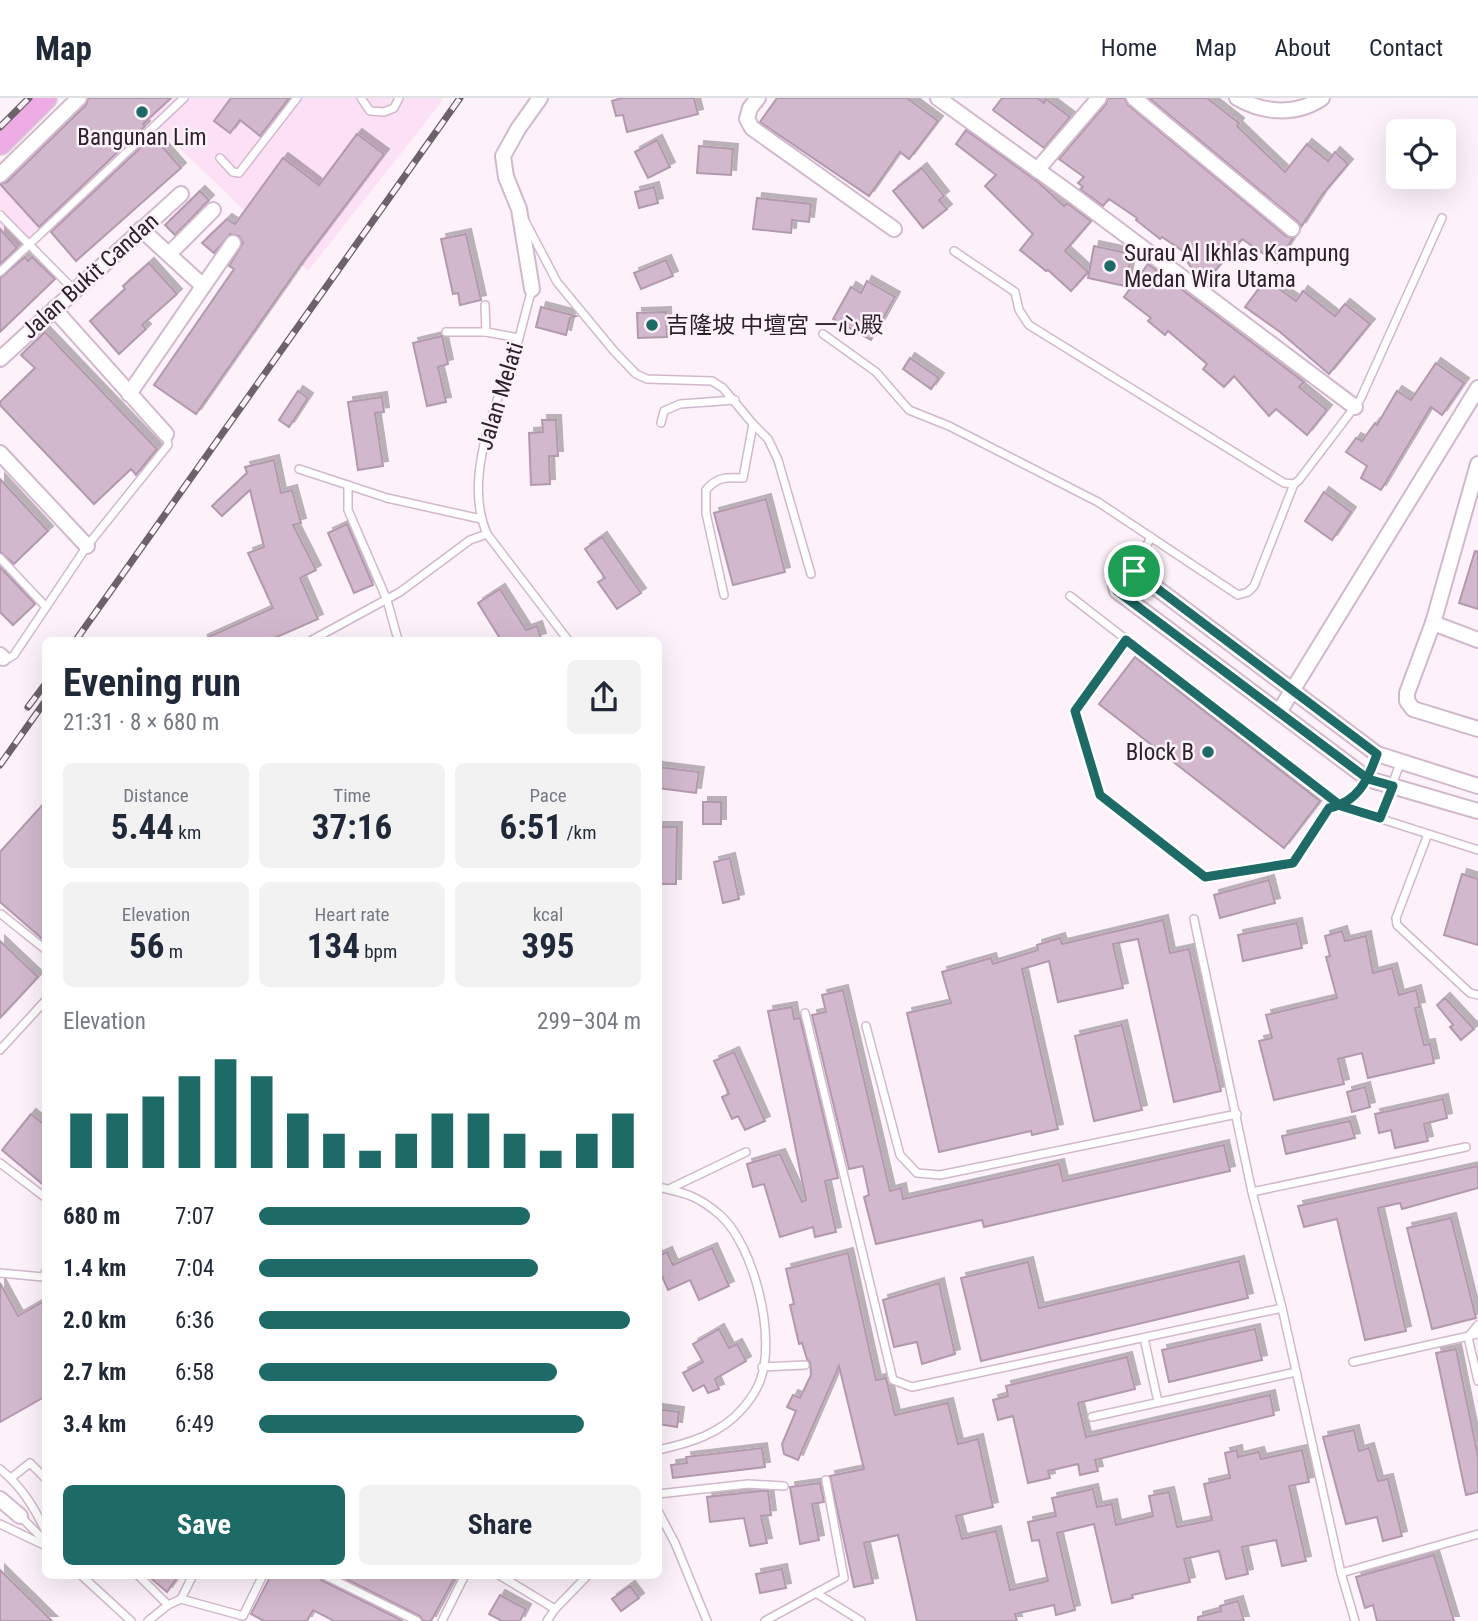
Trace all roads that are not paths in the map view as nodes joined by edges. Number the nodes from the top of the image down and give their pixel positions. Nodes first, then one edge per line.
1 (45, 98) edge
2 (79, 98) edge
3 (184, 98) edge
4 (297, 98) edge
5 (361, 98) edge
6 (399, 98) edge
7 (540, 98) edge
8 (758, 98) edge
9 (937, 98) edge
10 (1099, 98) edge
11 (1133, 98) edge
12 (1237, 98) edge
13 (1257, 98) edge
14 (1299, 98) edge
15 (1322, 98) edge
16 (0, 143) edge
17 (220, 158) dead end
18 (1037, 170) junction
19 (0, 174) edge
20 (181, 194) dead end
21 (519, 209) junction
22 (213, 211) dead end
23 (0, 215) edge
24 (1442, 218) dead end
25 (142, 229) junction
26 (894, 229) dead end
27 (1292, 229) dead end
28 (233, 243) dead end
29 (29, 244) junction
30 (954, 251) dead end
31 (169, 254) junction
32 (0, 272) edge
33 (203, 286) junction
34 (532, 289) joint
35 (74, 290) junction
36 (485, 305) dead end
37 (54, 309) junction
38 (446, 332) dead end
39 (486, 332) junction
40 (822, 334) dead end
41 (519, 338) junction
42 (3, 350) edge
43 (1478, 388) edge
44 (129, 394) junction
45 (734, 400) junction
46 (1355, 407) junction
47 (661, 423) dead end
48 (753, 424) junction
49 (166, 435) joint
50 (0, 453) edge
51 (1478, 464) edge
52 (299, 468) dead end
53 (1293, 484) junction
54 (348, 485) junction
55 (481, 519) junction
56 (487, 534) junction
57 (1151, 537) junction
58 (87, 546) junction
59 (0, 558) edge
60 (1134, 571) junction
61 (811, 574) dead end
62 (724, 595) dead end
63 (1070, 596) dead end
64 (387, 600) junction
65 (46, 607) junction
66 (1433, 623) junction
67 (318, 637) edge
68 (397, 637) edge
69 (566, 637) edge
70 (1478, 639) edge
71 (1126, 640) junction
72 (2, 656) edge
73 (1293, 691) junction
74 (1279, 712) junction
75 (1478, 729) edge
76 (1377, 754) junction
77 (1400, 763) junction
78 (1368, 779) junction
79 (1393, 786) junction
80 (1478, 786) edge
81 (1341, 806) junction
82 (1478, 811) edge
83 (1380, 818) junction
84 (1428, 834) junction
85 (1478, 850) edge
86 (1, 914) edge
87 (1195, 919) dead end
88 (42, 947) edge
89 (1478, 995) edge
90 (42, 1003) edge
91 (805, 1013) dead end
92 (866, 1026) dead end
93 (0, 1050) edge
94 (1237, 1114) junction
95 (1466, 1147) dead end
96 (746, 1153) dead end
97 (0, 1163) edge
98 (662, 1188) edge
99 (668, 1189) junction
100 (1252, 1192) junction
101 (42, 1195) edge
102 (0, 1273) edge
103 (42, 1275) edge
104 (1282, 1308) junction
105 (1478, 1325) edge
106 (1478, 1334) edge
107 (1468, 1337) junction
108 (1144, 1338) junction
109 (1353, 1362) dead end
110 (806, 1365) dead end
111 (762, 1367) junction
112 (1296, 1372) junction
113 (1478, 1381) edge
114 (1158, 1402) junction
115 (1091, 1417) dead end
116 (662, 1449) edge
117 (0, 1469) edge
118 (42, 1475) edge
119 (11, 1478) junction
120 (826, 1480) dead end
121 (784, 1486) dead end
122 (662, 1494) edge
123 (0, 1499) edge
124 (20, 1516) joint
125 (662, 1520) edge
126 (0, 1524) edge
127 (42, 1524) edge
128 (1478, 1534) edge
129 (42, 1540) edge
130 (42, 1542) edge
131 (1341, 1573) junction
132 (85, 1579) edge
133 (142, 1579) edge
134 (191, 1579) edge
135 (261, 1579) edge
136 (332, 1579) edge
137 (463, 1579) edge
138 (506, 1579) edge
139 (584, 1579) edge
140 (816, 1593) junction
141 (181, 1599) junction
142 (168, 1605) junction
143 (555, 1609) junction
144 (243, 1616) junction
145 (131, 1621) edge
146 (148, 1621) edge
147 (252, 1621) edge
148 (417, 1621) edge
149 (442, 1621) edge
150 (547, 1621) edge
151 (707, 1621) edge
152 (765, 1621) edge
153 (861, 1621) edge
154 (1355, 1621) edge

1 - 16 main road
2 - 19 street
3 - 29 lane
4 - 17 lane
5 - 6 lane
7 - 21 street, Jalan Melati
8 - 26 street
9 - 18 street
10 - 18 street
11 - 27 street
12 - 15 street
13 - 14 street
18 - 46 street
20 - 25 street, Jalan Bukit Candan
21 - 34 street, Jalan Melati
21 - 45 lane
22 - 31 street
23 - 29 lane
24 - 46 lane
25 - 31 street
25 - 35 street, Jalan Bukit Candan
28 - 33 street
29 - 32 lane
29 - 35 lane
30 - 53 lane
31 - 33 street
33 - 44 street
34 - 41 lane, Jalan Melati
35 - 37 street, Jalan Bukit Candan
36 - 39 lane
37 - 42 street, Jalan Bukit Candan
37 - 44 street
38 - 39 lane
39 - 41 lane
40 - 57 lane
41 - 55 lane, Jalan Melati
43 - 73 street
44 - 49 street
45 - 47 lane
45 - 48 lane
46 - 53 lane
48 - 61 lane
48 - 62 lane
49 - 58 lane
50 - 58 street
51 - 66 street
52 - 54 lane
53 - 57 lane
54 - 55 lane
54 - 64 lane
55 - 56 lane, Jalan Melati
56 - 64 lane
56 - 69 lane, Jalan Melati
57 - 60 lane
58 - 65 lane
59 - 65 lane
60 - 73 street
60 - 74 street
63 - 71 lane
64 - 67 lane
64 - 68 lane
65 - 72 lane
66 - 70 street
66 - 75 street
71 - 81 lane
71 - 81 lane
73 - 74 street
73 - 76 street
74 - 78 street
76 - 77 street
76 - 78 lane
77 - 79 lane
77 - 80 street
78 - 79 street
78 - 81 lane
79 - 82 street
79 - 83 lane
81 - 83 lane
83 - 84 lane
84 - 85 lane
84 - 89 lane
86 - 88 lane
87 - 94 lane
90 - 93 lane
91 - 108 lane
92 - 94 lane
94 - 100 lane
95 - 100 lane
96 - 99 lane
97 - 101 lane
98 - 99 lane
99 - 111 lane
100 - 104 lane
102 - 103 lane
104 - 108 lane
104 - 112 lane
105 - 107 lane
106 - 107 lane
107 - 109 lane
107 - 113 lane
108 - 114 lane
110 - 111 lane
111 - 116 lane
112 - 114 lane
112 - 131 lane
114 - 115 lane
117 - 119 lane
118 - 119 lane
119 - 127 lane
120 - 140 lane
121 - 122 lane
123 - 124 street
124 - 129 lane
125 - 151 lane
126 - 130 lane
128 - 131 lane
131 - 154 lane
132 - 145 lane
133 - 142 lane
134 - 141 lane
135 - 144 lane
136 - 148 lane
137 - 149 lane
138 - 143 lane
139 - 143 lane
140 - 152 lane
140 - 153 lane
141 - 142 lane
141 - 144 lane
142 - 146 lane
143 - 150 lane
144 - 147 lane

